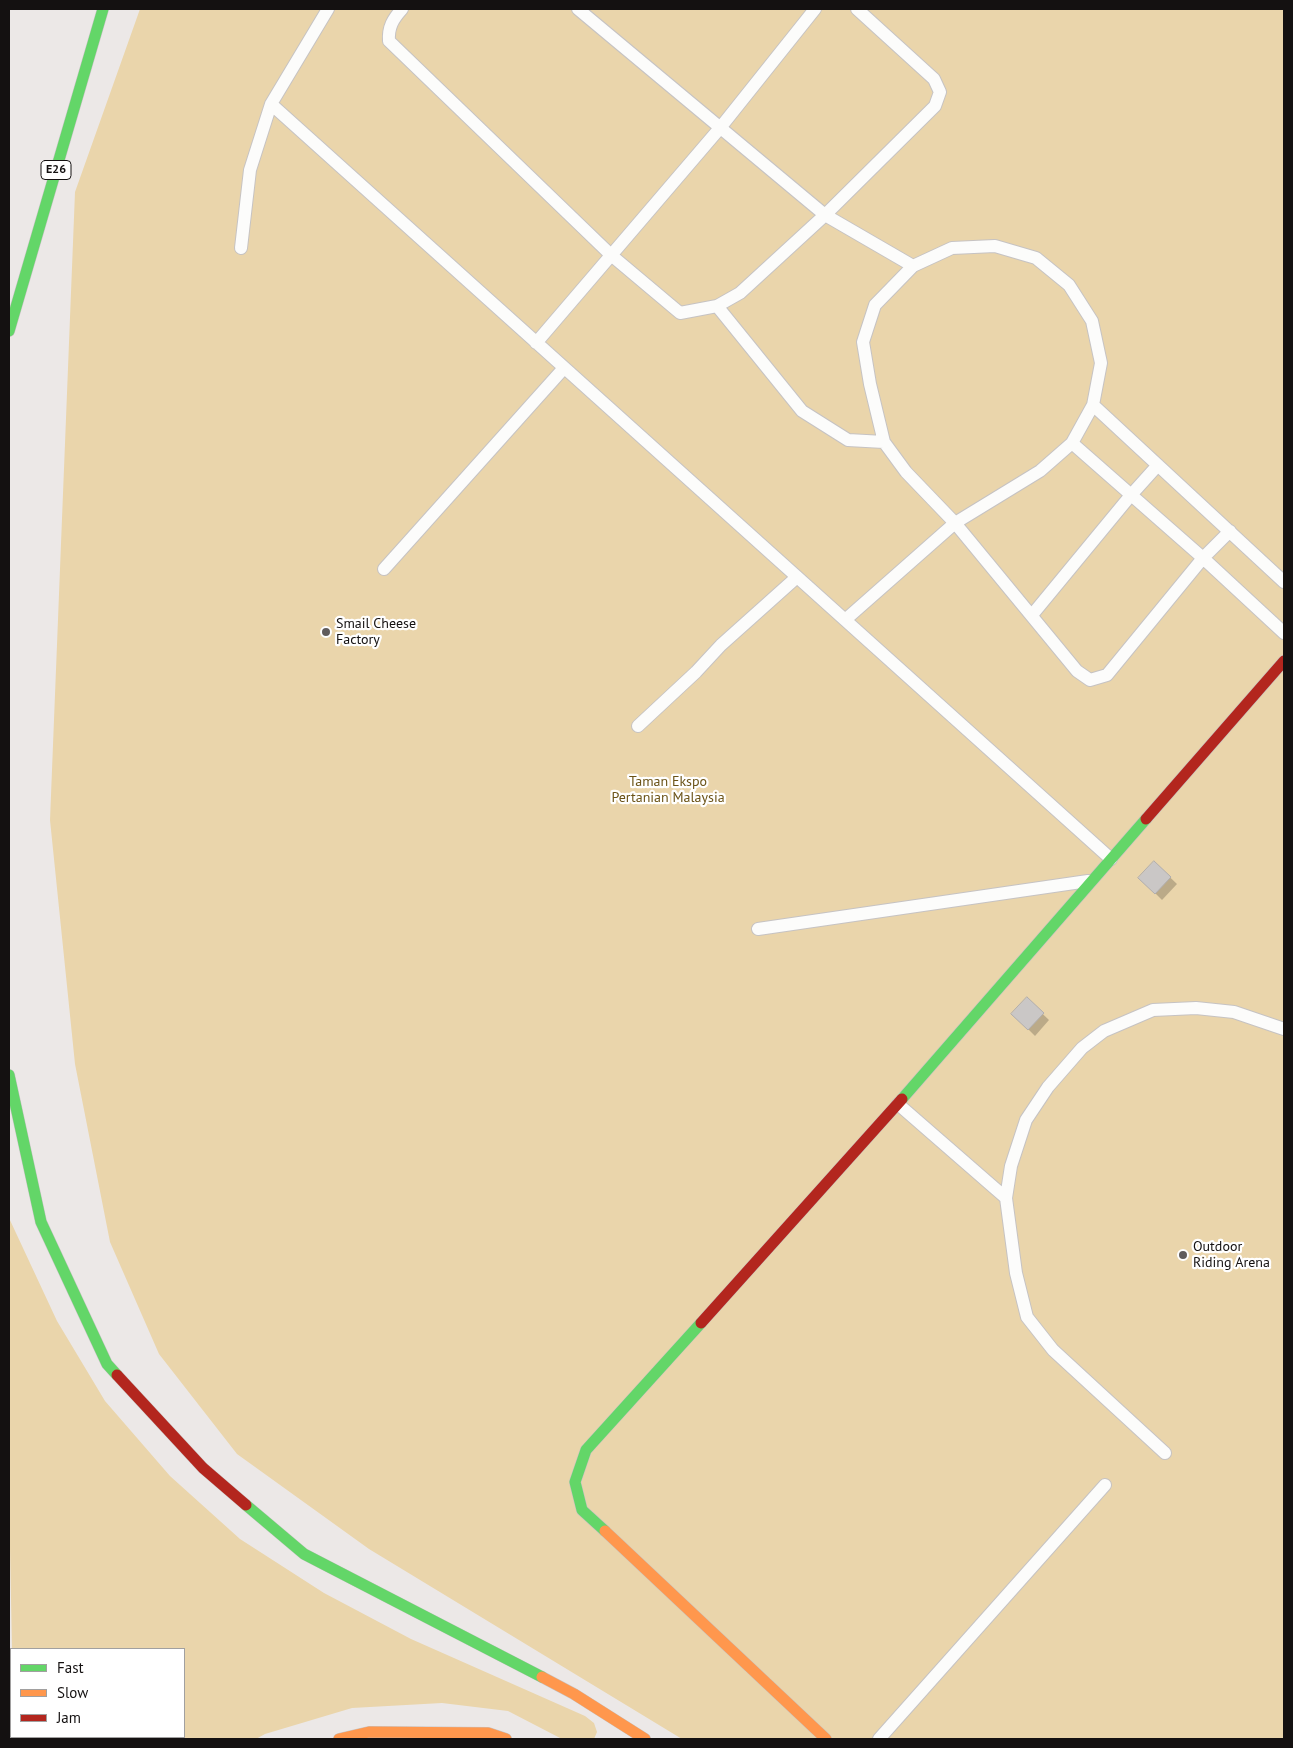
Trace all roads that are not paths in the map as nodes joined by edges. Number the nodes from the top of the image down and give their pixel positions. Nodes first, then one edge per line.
1 (103, 9) edge
2 (328, 9) edge
3 (402, 9) edge
4 (578, 9) edge
5 (815, 9) edge
6 (857, 9) edge
7 (271, 104) junction
8 (720, 128) junction
9 (824, 216) junction
10 (241, 248) dead end
11 (611, 255) junction
12 (913, 266) junction
13 (716, 306) junction
14 (9, 331) edge
15 (536, 343) junction
16 (564, 368) junction
17 (1093, 405) junction
18 (884, 442) junction
19 (1072, 443) junction
20 (1158, 465) junction
21 (1131, 495) junction
22 (955, 523) junction
23 (1230, 531) junction
24 (1203, 558) junction
25 (384, 569) dead end
26 (797, 577) junction
27 (1284, 582) edge
28 (1032, 615) junction
29 (845, 620) junction
30 (1284, 633) edge
31 (1284, 661) edge
32 (638, 726) dead end
33 (1112, 859) junction
34 (1093, 880) junction
35 (758, 928) dead end
36 (1284, 1029) edge
37 (9, 1074) edge
38 (898, 1104) junction
39 (1006, 1198) junction
40 (1165, 1453) dead end
41 (1105, 1485) dead end
42 (339, 1739) edge
43 (506, 1739) edge
44 (645, 1739) edge
45 (826, 1739) edge
46 (879, 1739) edge

1 - 14 main road, E26
2 - 7 lane
3 - 11 lane
4 - 8 lane
5 - 8 lane
6 - 9 lane
7 - 10 lane
7 - 15 lane
8 - 9 lane
8 - 11 lane
9 - 12 lane
9 - 13 lane
11 - 13 lane
11 - 15 lane
12 - 17 lane
12 - 18 lane
13 - 18 lane
15 - 16 lane
16 - 25 lane
16 - 26 lane
17 - 19 lane
17 - 20 lane
18 - 22 lane
19 - 21 lane
19 - 22 lane
20 - 21 lane
20 - 23 lane
21 - 24 lane
21 - 28 lane
22 - 28 lane
22 - 29 lane
23 - 24 lane
23 - 27 lane
24 - 28 lane
24 - 30 lane
26 - 29 lane
26 - 32 lane
29 - 33 lane
31 - 33 main road
33 - 34 main road
34 - 35 lane
34 - 38 main road
36 - 39 lane
37 - 44 main road
38 - 39 lane
38 - 45 main road
39 - 40 lane
41 - 46 lane
42 - 43 main road

